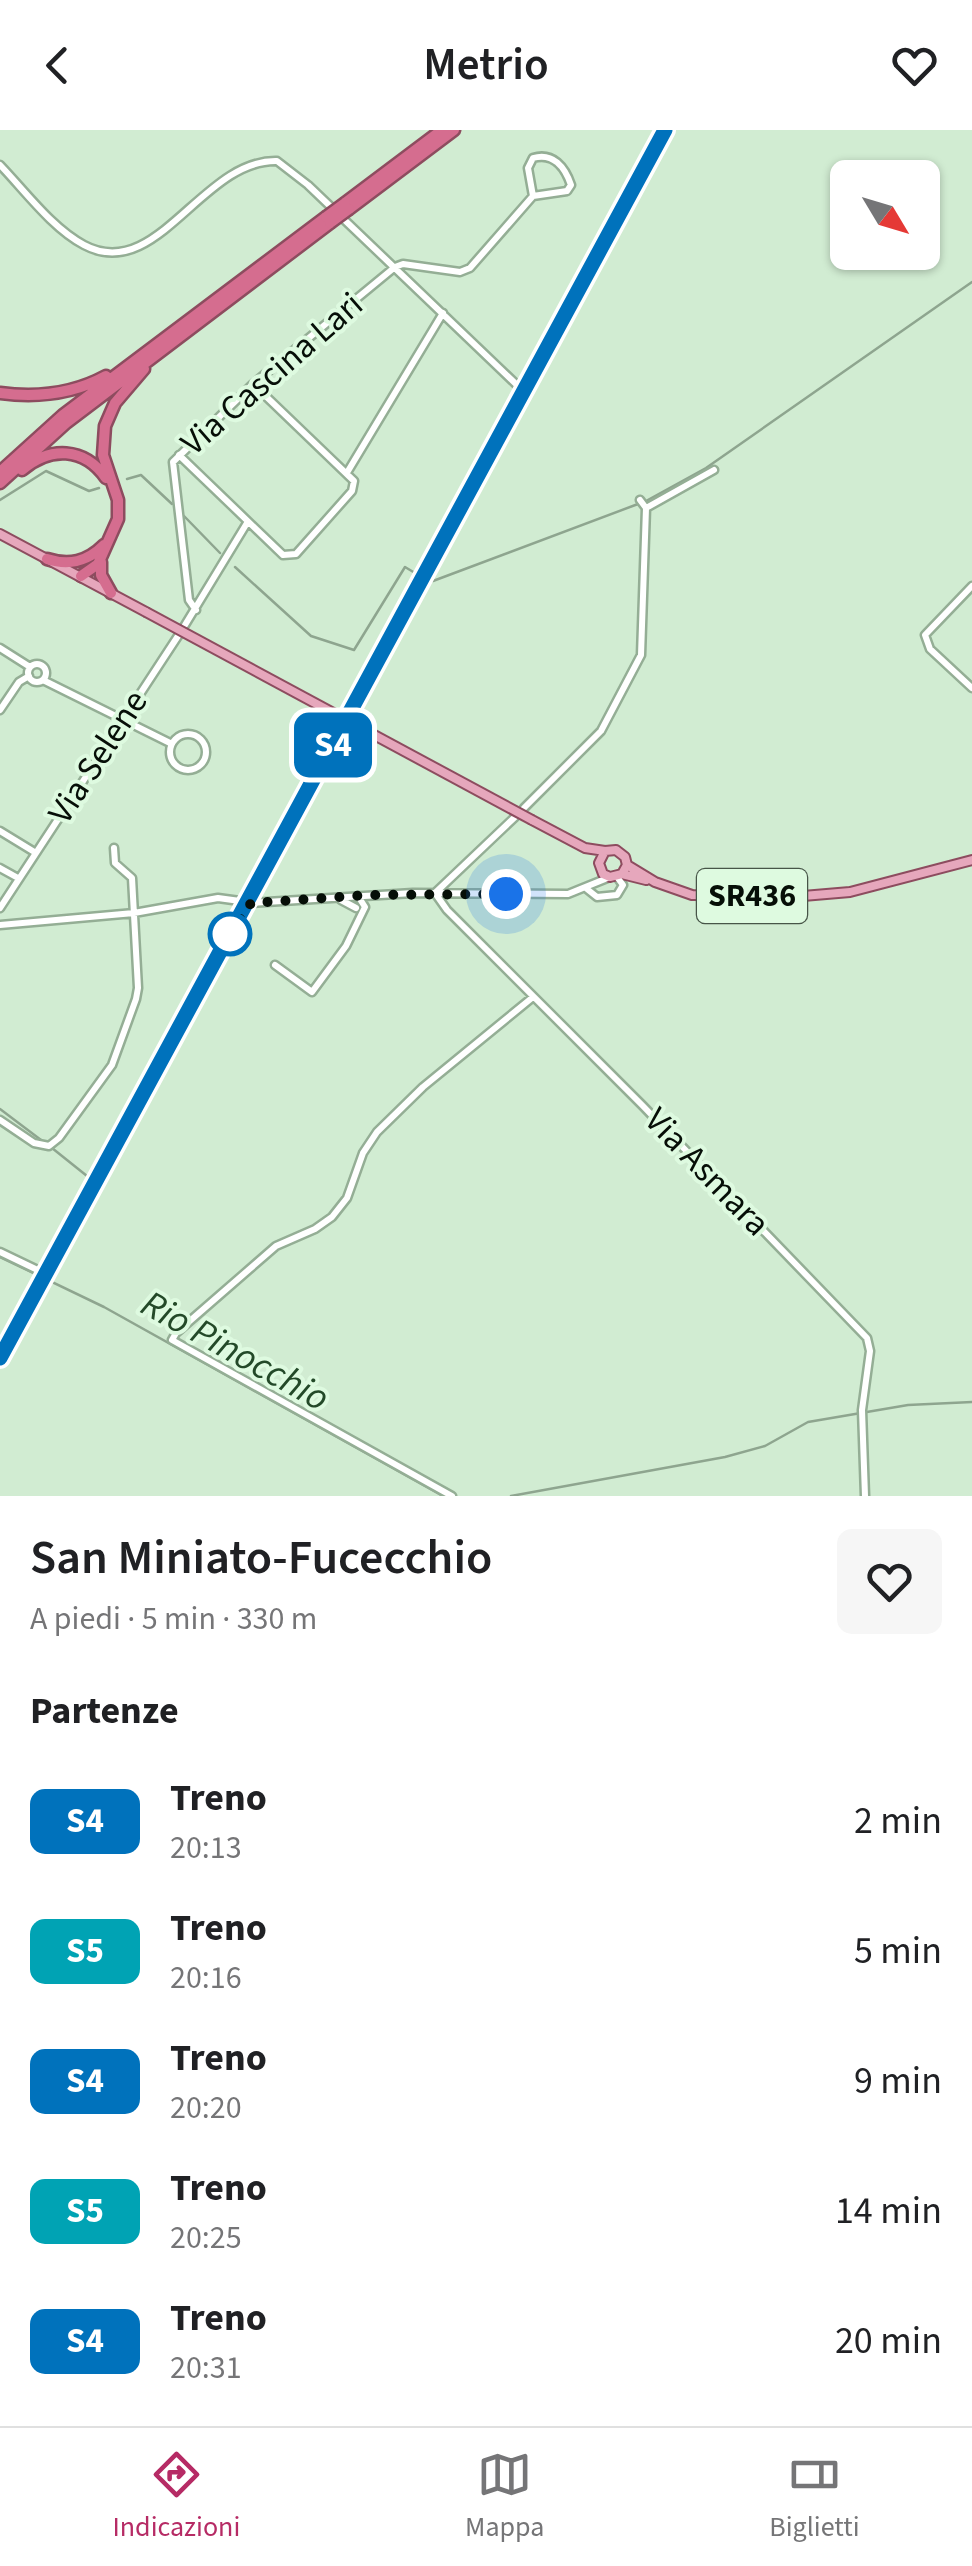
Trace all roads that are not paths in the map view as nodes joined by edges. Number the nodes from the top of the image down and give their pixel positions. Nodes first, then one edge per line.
1 (442, 130) edge
2 (454, 130) edge
3 (0, 165) edge
4 (532, 196) junction
5 (347, 206) junction
6 (328, 220) junction
7 (277, 263) junction
8 (396, 267) junction
9 (443, 313) junction
10 (194, 316) junction
11 (253, 384) junction
12 (518, 385) dead end
13 (0, 393) edge
14 (178, 454) junction
15 (714, 470) dead end
16 (348, 471) junction
17 (0, 472) edge
18 (0, 486) edge
19 (115, 491) junction
20 (248, 523) junction
21 (2, 535) edge
22 (108, 541) junction
23 (87, 558) junction
24 (101, 558) junction
25 (46, 559) junction
26 (80, 576) junction
27 (972, 586) edge
28 (111, 593) junction
29 (196, 610) junction
30 (186, 625) dead end
31 (178, 636) dead end
32 (0, 648) edge
33 (30, 667) junction
34 (29, 676) junction
35 (43, 680) junction
36 (972, 688) edge
37 (0, 710) edge
38 (123, 718) junction
39 (172, 744) junction
40 (524, 808) dead end
41 (515, 818) dead end
42 (0, 831) edge
43 (575, 843) junction
44 (114, 848) dead end
45 (605, 852) junction
46 (36, 853) junction
47 (972, 860) edge
48 (627, 864) junction
49 (599, 865) junction
50 (0, 868) edge
51 (616, 876) junction
52 (18, 878) junction
53 (655, 882) junction
54 (588, 888) junction
55 (435, 893) junction
56 (369, 895) junction
57 (358, 896) junction
58 (335, 898) junction
59 (240, 901) dead end
60 (251, 903) dead end
61 (365, 907) junction
62 (0, 908) edge
63 (356, 908) junction
64 (134, 913) junction
65 (362, 917) junction
66 (0, 924) edge
67 (276, 966) dead end
68 (533, 997) junction
69 (0, 1120) edge
70 (0, 1252) edge
71 (48, 1275) dead end
72 (452, 1496) edge
73 (864, 1496) edge

1 - 5 highway
2 - 5 highway
3 - 8 street, Via Cascina Lari
4 - 4 street, Via Cascina Lari
4 - 8 street, Via Cascina Lari
5 - 6 highway, bridge
6 - 7 highway
6 - 10 highway
7 - 18 highway
7 - 19 highway
8 - 9 street, Via Cascina Lari
8 - 11 street, Via Cascina Lari
9 - 12 street, Via Cascina Lari
9 - 16 street
10 - 13 highway
10 - 17 highway
11 - 14 street, Via Cascina Lari
11 - 16 street
14 - 20 street
14 - 29 street, Via Cascina Lari
15 - 40 street
16 - 20 street
18 - 19 highway
19 - 22 highway
20 - 29 street
21 - 25 main road, SR436
22 - 23 highway
22 - 24 highway
23 - 25 highway
23 - 26 highway
24 - 26 highway
24 - 28 highway
25 - 26 main road, SR436
26 - 28 main road, SR436
27 - 36 street
28 - 43 main road, SR436, bridge
29 - 30 street
31 - 38 street, Via Selene
32 - 33 street
33 - 34 street
33 - 35 street
34 - 35 street
34 - 37 street
35 - 38 street
38 - 39 street
38 - 46 street, Via Selene
39 - 39 street
41 - 55 street
42 - 46 street
43 - 45 main road, SR436
43 - 49 main road, SR436
44 - 64 street
45 - 48 main road, SR436
45 - 49 main road
46 - 52 street, Via Selene
47 - 53 main road, SR436
48 - 51 main road
48 - 53 main road, SR436
49 - 51 main road, SR436
49 - 54 street
50 - 52 street
51 - 53 main road, SR436
51 - 54 street
51 - 54 street
52 - 62 street, Via Selene
54 - 55 street
55 - 56 street
55 - 68 street, Via Asmara
56 - 57 street
56 - 61 street
57 - 58 street
57 - 61 street
57 - 63 street
58 - 60 street
58 - 63 street
59 - 64 street
61 - 65 street
63 - 65 street
64 - 66 street
64 - 69 street
65 - 67 street
68 - 72 street
68 - 73 street, Via Asmara
70 - 71 street

